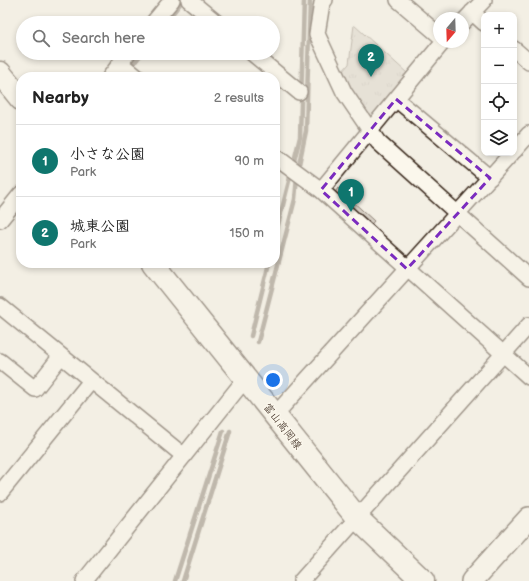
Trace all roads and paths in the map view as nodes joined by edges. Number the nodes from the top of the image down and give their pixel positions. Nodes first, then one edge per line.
1 (172, 0) edge
2 (189, 0) edge
3 (324, 0) edge
4 (398, 0) edge
5 (484, 0) edge
6 (159, 16) edge
7 (208, 16) edge
8 (469, 16) edge
9 (469, 17) edge
10 (481, 22) edge
11 (433, 30) edge
12 (438, 48) edge
13 (517, 52) edge
14 (260, 60) edge
15 (529, 62) edge
16 (128, 66) edge
17 (118, 72) edge
18 (275, 72) edge
19 (0, 73) edge
20 (280, 76) edge
21 (299, 92) dead end
22 (16, 93) edge
23 (396, 99) junction
24 (370, 130) junction
25 (529, 134) edge
26 (517, 148) edge
27 (509, 156) edge
28 (280, 160) edge
29 (490, 178) junction
30 (321, 190) junction
31 (16, 200) edge
32 (457, 214) junction
33 (0, 220) edge
34 (157, 268) edge
35 (407, 269) junction
36 (529, 278) edge
37 (0, 306) edge
38 (529, 325) edge
39 (503, 354) junction
40 (61, 356) junction
41 (0, 361) edge
42 (529, 377) edge
43 (246, 378) junction
44 (91, 381) junction
45 (276, 417) junction
46 (184, 456) junction
47 (0, 493) edge
48 (358, 518) junction
49 (529, 518) edge
50 (84, 581) edge
51 (301, 581) edge
52 (423, 581) edge
53 (472, 581) edge

1 - 6 street
2 - 7 street
3 - 24 street
4 - 11 street
5 - 8 street
9 - 10 street
12 - 23 street
13 - 15 street
14 - 18 street
16 - 17 street
19 - 22 main road
20 - 21 street
23 - 24 street
23 - 29 street
24 - 30 street
24 - 32 street
25 - 26 street
27 - 29 street
28 - 30 street
29 - 32 street
30 - 35 street
31 - 33 street
32 - 35 street
32 - 36 street
34 - 43 main road, 富山高岡線
35 - 39 street
35 - 45 street
37 - 40 street
38 - 39 street
39 - 42 street
39 - 48 street
40 - 41 street
40 - 44 street
43 - 45 main road, 富山高岡線
43 - 46 street
44 - 46 street
44 - 47 street
45 - 48 main road, 富山高岡線
46 - 50 street
48 - 51 street
48 - 52 main road, 富山高岡線
49 - 53 street

